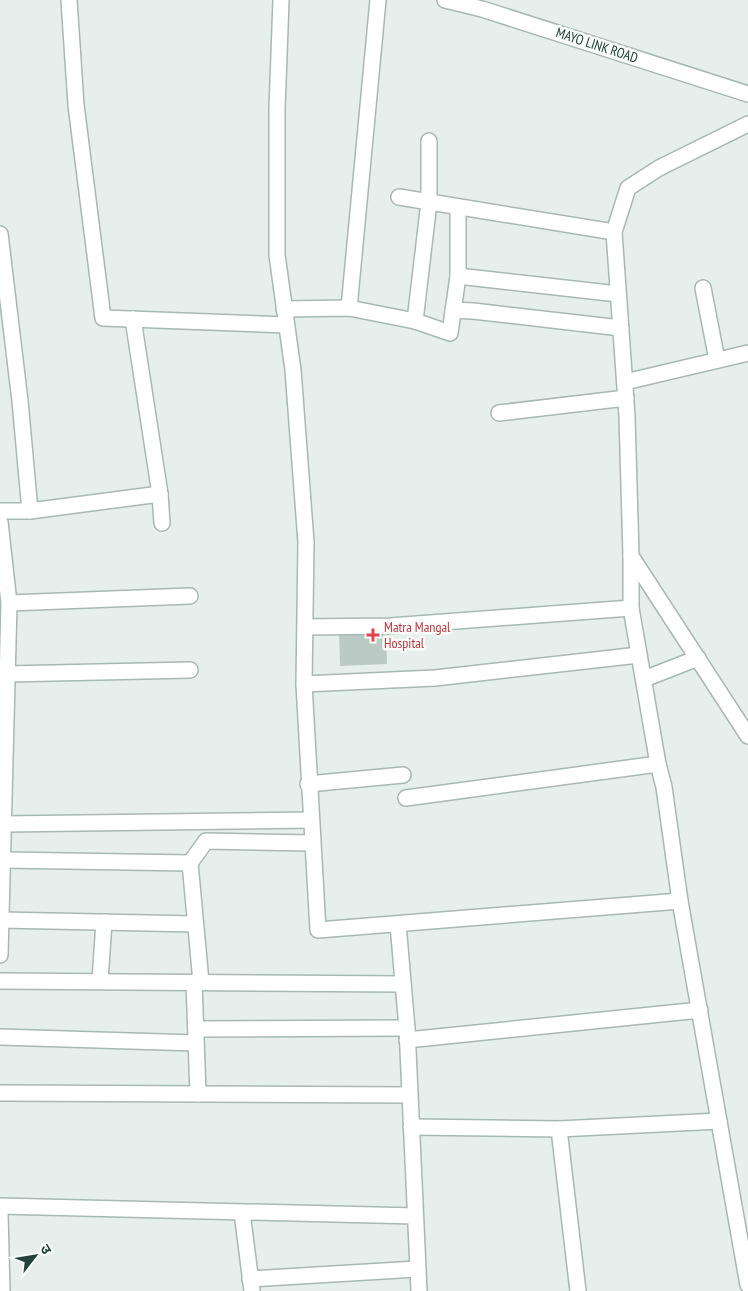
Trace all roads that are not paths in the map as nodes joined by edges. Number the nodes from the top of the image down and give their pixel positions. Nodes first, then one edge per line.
1 (69, 0) edge
2 (281, 0) edge
3 (378, 0) edge
4 (445, 0) edge
5 (484, 4) edge
6 (748, 94) edge
7 (748, 124) edge
8 (429, 141) dead end
9 (399, 197) dead end
10 (429, 202) junction
11 (458, 207) junction
12 (614, 232) junction
13 (0, 234) edge
14 (458, 276) junction
15 (703, 288) dead end
16 (618, 294) junction
17 (349, 308) junction
18 (284, 309) junction
19 (453, 310) junction
20 (133, 320) junction
21 (415, 321) junction
22 (286, 325) junction
23 (621, 328) junction
24 (748, 352) edge
25 (717, 360) junction
26 (625, 382) junction
27 (626, 398) junction
28 (499, 413) dead end
29 (160, 494) junction
30 (0, 511) edge
31 (30, 511) junction
32 (0, 522) edge
33 (162, 523) dead end
34 (631, 556) junction
35 (190, 596) dead end
36 (9, 603) junction
37 (631, 608) junction
38 (305, 627) junction
39 (640, 654) junction
40 (698, 658) junction
41 (190, 670) dead end
42 (8, 674) junction
43 (644, 679) junction
44 (304, 684) junction
45 (748, 736) edge
46 (658, 764) junction
47 (403, 774) dead end
48 (308, 784) junction
49 (406, 798) dead end
50 (310, 820) junction
51 (4, 824) junction
52 (312, 843) junction
53 (3, 860) junction
54 (190, 863) junction
55 (1, 879) edge
56 (680, 901) junction
57 (1, 920) edge
58 (104, 922) junction
59 (196, 924) junction
60 (398, 924) junction
61 (0, 954) edge
62 (0, 981) edge
63 (100, 981) junction
64 (197, 982) junction
65 (403, 984) junction
66 (700, 1010) junction
67 (407, 1034) junction
68 (196, 1036) junction
69 (0, 1037) edge
70 (0, 1093) edge
71 (198, 1094) junction
72 (409, 1095) junction
73 (719, 1120) junction
74 (411, 1127) junction
75 (558, 1129) junction
76 (0, 1206) edge
77 (242, 1212) junction
78 (0, 1214) edge
79 (415, 1216) junction
80 (417, 1269) junction
81 (251, 1285) edge
82 (748, 1285) edge
83 (2, 1291) edge
84 (419, 1291) edge
85 (578, 1291) edge

1 - 20 street
2 - 18 street
3 - 17 street
4 - 5 street, MAYO LINK ROAD
5 - 6 street, MAYO LINK ROAD
7 - 12 street
8 - 10 street
9 - 10 street
10 - 11 street
10 - 21 street
11 - 12 street
11 - 14 street
12 - 16 street
13 - 31 street
14 - 16 street
14 - 19 street
15 - 25 street
16 - 23 street
17 - 18 street
17 - 21 street
18 - 22 street
19 - 21 street
19 - 23 street
20 - 22 street
20 - 29 street
22 - 38 street
23 - 26 street
24 - 25 street
25 - 26 street
26 - 27 street
27 - 28 street
27 - 34 street
29 - 31 street
29 - 33 street
30 - 31 street
32 - 36 street
34 - 37 street
34 - 40 street
35 - 36 street
36 - 42 street
37 - 38 street
37 - 39 street
38 - 44 street
39 - 43 street
39 - 44 street
40 - 43 street
40 - 45 street
41 - 42 street
42 - 51 street
43 - 46 street
44 - 48 street
46 - 49 street
46 - 56 street
47 - 48 street
48 - 50 street
50 - 51 street
50 - 52 street
51 - 53 street
52 - 54 street
52 - 60 street
53 - 54 street
53 - 55 street
54 - 59 street
55 - 57 street
56 - 60 street
56 - 66 street
57 - 58 street
57 - 61 street
58 - 59 street
58 - 63 street
59 - 64 street
60 - 65 street
62 - 63 street
63 - 64 street
64 - 65 street
64 - 68 street
65 - 67 street
66 - 67 street
66 - 73 street
67 - 68 street
67 - 72 street
68 - 69 street
68 - 71 street
70 - 71 street
71 - 72 street
72 - 74 street
73 - 75 street
73 - 82 street
74 - 75 street
74 - 79 street
75 - 85 street
76 - 77 street
77 - 79 street
77 - 81 street
78 - 83 street
79 - 80 street
80 - 81 street
80 - 84 street

